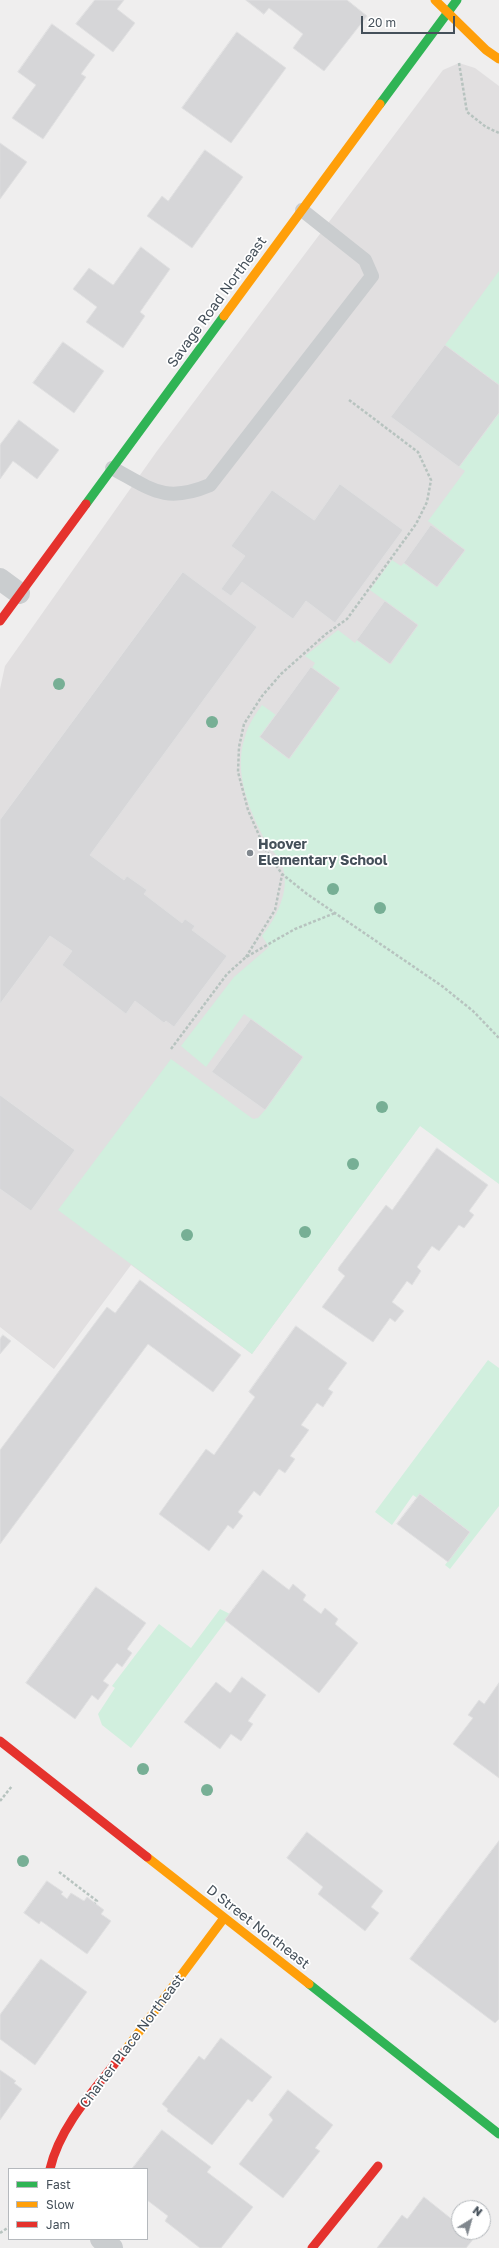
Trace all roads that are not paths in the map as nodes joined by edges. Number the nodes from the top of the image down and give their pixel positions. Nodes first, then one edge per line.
1 (435, 0) edge
2 (457, 0) edge
3 (448, 13) junction
4 (499, 59) edge
5 (302, 210) junction
6 (112, 468) junction
7 (0, 579) edge
8 (19, 594) junction
9 (0, 621) edge
10 (0, 1741) edge
11 (224, 1918) junction
12 (499, 2134) edge
13 (378, 2166) dead end
14 (50, 2168) edge
15 (102, 2240) edge
16 (112, 2248) edge
17 (312, 2248) edge

1 - 3 street
2 - 3 street, Savage Road Northeast
3 - 4 street
3 - 5 street, Savage Road Northeast
5 - 6 street, Savage Road Northeast
5 - 6 lane
6 - 8 street, Savage Road Northeast
7 - 8 street
8 - 9 street, Savage Road Northeast
10 - 11 street, D Street Northeast
11 - 12 street, D Street Northeast
11 - 14 street, Charter Place Northeast
13 - 17 street
15 - 16 street

